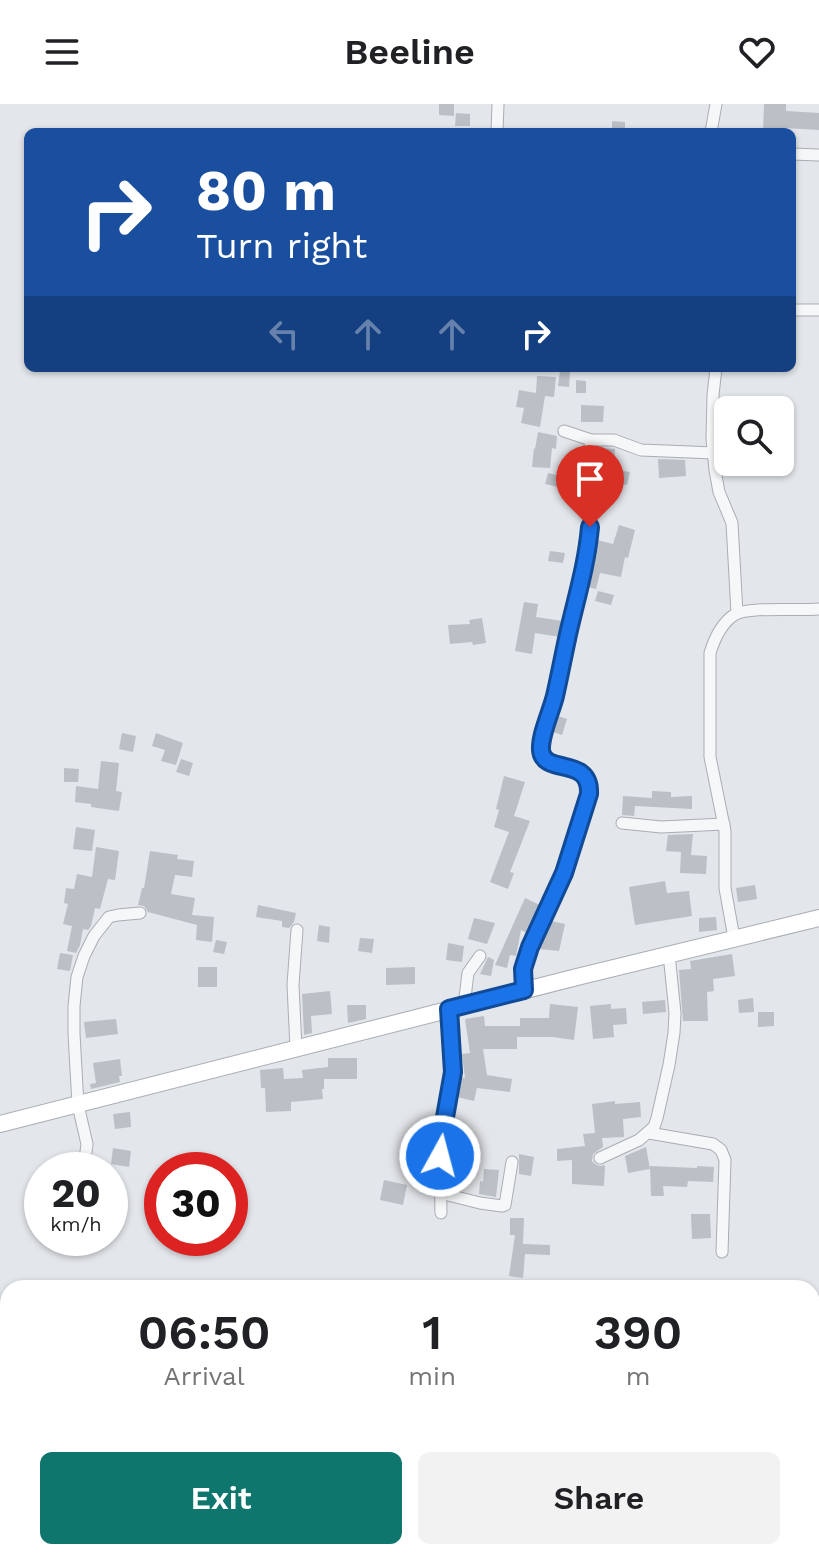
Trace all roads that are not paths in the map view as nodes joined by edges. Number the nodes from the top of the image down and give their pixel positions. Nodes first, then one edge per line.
1 (498, 104) edge
2 (716, 104) edge
3 (497, 128) edge
4 (712, 128) edge
5 (796, 154) edge
6 (819, 155) edge
7 (796, 310) edge
8 (819, 310) edge
9 (716, 372) edge
10 (564, 431) dead end
11 (591, 440) junction
12 (714, 453) joint
13 (717, 476) edge
14 (819, 609) edge
15 (737, 613) junction
16 (622, 823) dead end
17 (724, 824) junction
18 (140, 913) dead end
19 (819, 918) edge
20 (297, 930) dead end
21 (734, 938) junction
22 (669, 954) junction
23 (480, 956) dead end
24 (524, 990) junction
25 (457, 1008) junction
26 (296, 1048) junction
27 (78, 1105) junction
28 (0, 1124) edge
29 (649, 1133) junction
30 (87, 1152) edge
31 (600, 1158) dead end
32 (512, 1162) dead end
33 (440, 1193) junction
34 (441, 1213) dead end
35 (722, 1252) dead end

1 - 3 street
2 - 4 street
5 - 6 street
7 - 8 street
9 - 12 street
10 - 11 street
11 - 12 street
11 - 24 street
13 - 15 street
14 - 15 street
15 - 17 street
16 - 17 street
17 - 21 street
18 - 27 street
19 - 21 main road
20 - 26 street
21 - 22 main road
22 - 24 main road
22 - 29 street
23 - 25 street
24 - 25 main road
25 - 26 main road
25 - 33 street
26 - 27 main road
27 - 28 main road
27 - 30 street
29 - 31 street
29 - 35 street
32 - 33 street
33 - 34 street

